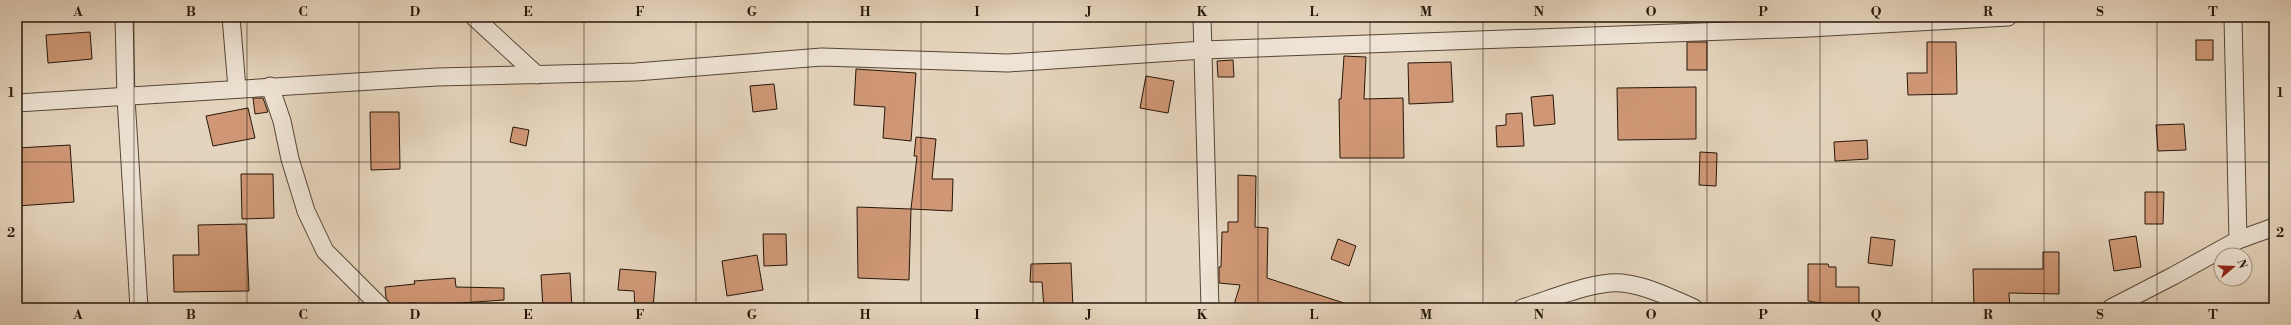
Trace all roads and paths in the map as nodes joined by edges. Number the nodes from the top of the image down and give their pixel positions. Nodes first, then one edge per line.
1 (124, 17) edge
2 (231, 17) edge
3 (474, 17) edge
4 (1202, 17) edge
5 (2008, 17) edge
6 (2234, 17) edge
7 (1204, 50) junction
8 (537, 75) junction
9 (270, 86) junction
10 (237, 88) junction
11 (126, 98) junction
12 (17, 103) edge
13 (2274, 227) edge
14 (2238, 240) junction
15 (139, 308) edge
16 (382, 308) edge
17 (1210, 308) edge
18 (1522, 308) edge
19 (1694, 308) edge
20 (2111, 308) edge

1 - 11 street
2 - 10 street
3 - 8 street
4 - 7 street
5 - 7 street
6 - 14 street
7 - 8 street
7 - 17 street
8 - 9 street
9 - 10 street
9 - 16 street
10 - 11 street
11 - 12 street
11 - 15 street
13 - 14 street
14 - 20 street
18 - 19 street

